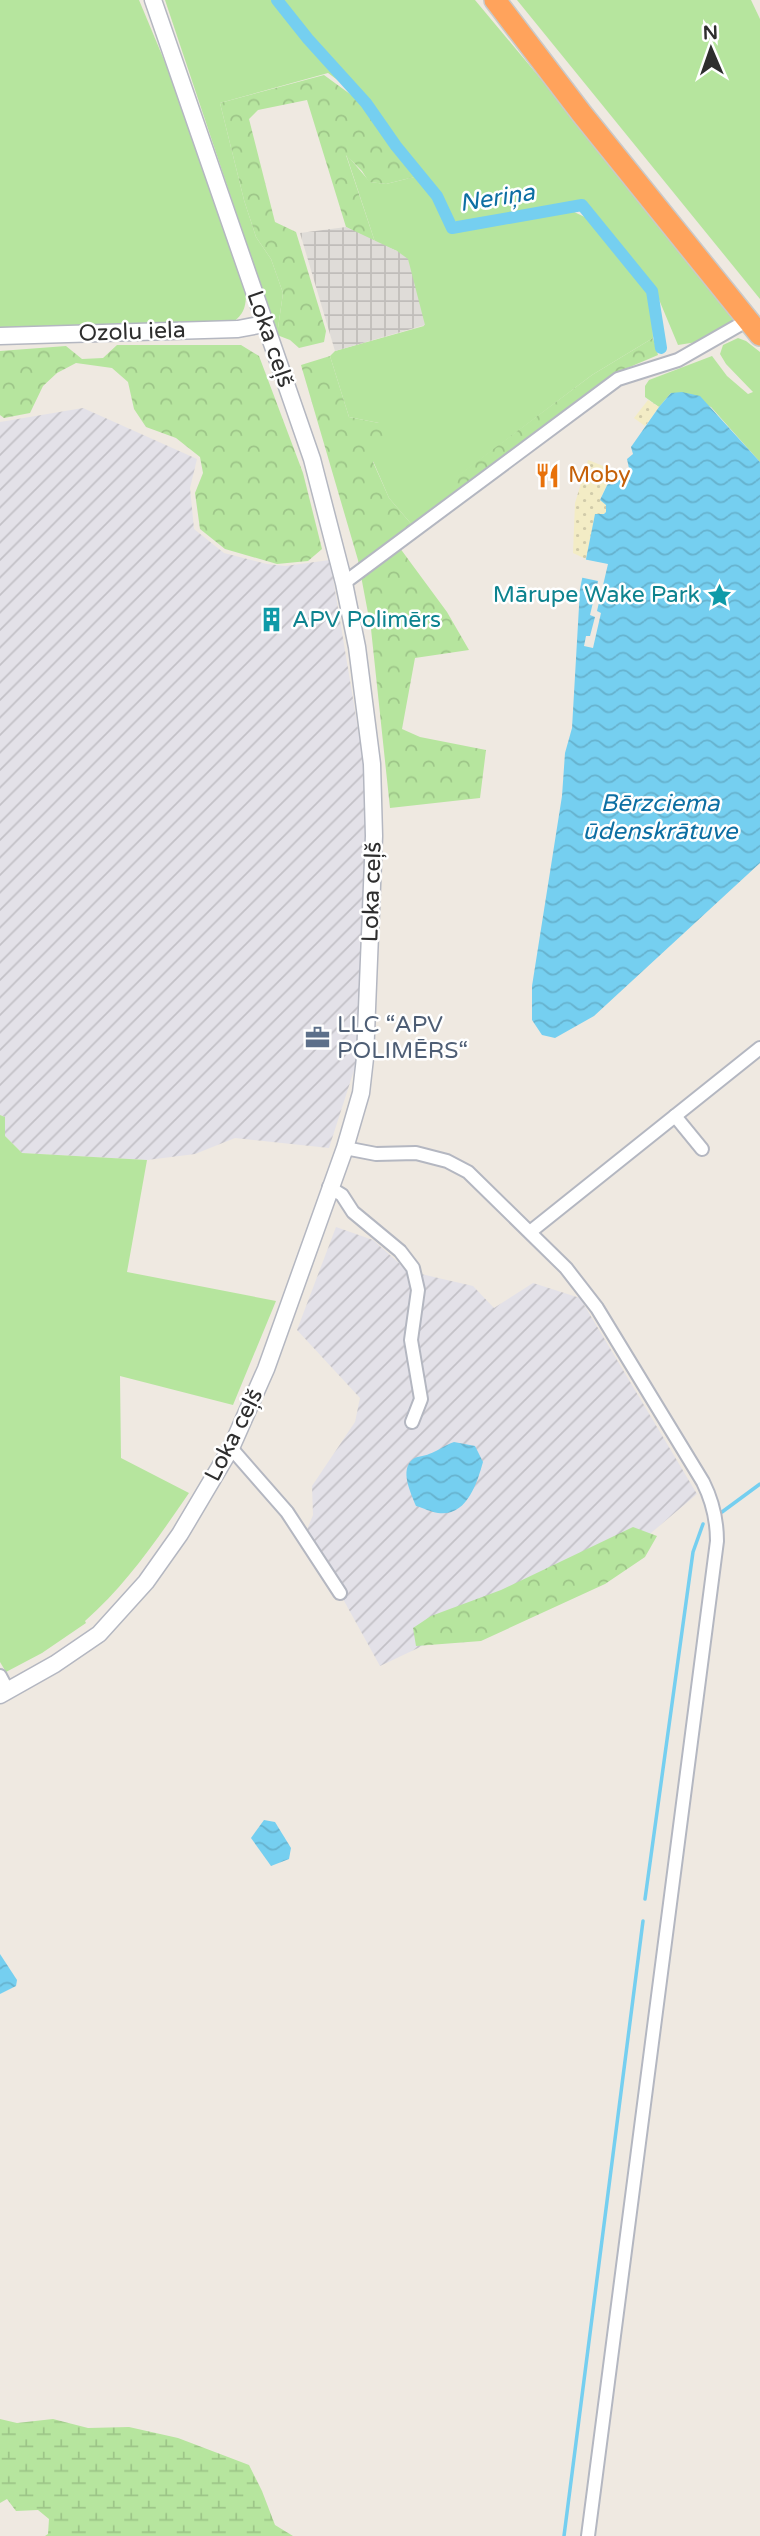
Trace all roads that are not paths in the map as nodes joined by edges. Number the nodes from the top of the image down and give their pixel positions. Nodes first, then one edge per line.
1 (153, 0) edge
2 (495, 0) edge
3 (264, 324) junction
4 (754, 328) edge
5 (0, 336) edge
6 (344, 583) junction
7 (760, 1048) edge
8 (675, 1116) junction
9 (345, 1148) junction
10 (702, 1149) dead end
11 (329, 1187) junction
12 (530, 1233) junction
13 (412, 1422) dead end
14 (231, 1448) junction
15 (340, 1593) dead end
16 (3, 1687) edge
17 (588, 2536) edge

1 - 3 main road, Loka ceļš
2 - 4 highway
3 - 5 main road, Ozolu iela
3 - 6 main road, Loka ceļš
4 - 6 street
6 - 9 main road, Loka ceļš
7 - 8 street
8 - 10 street
8 - 12 street
9 - 11 main road, Loka ceļš
9 - 12 street
11 - 13 street
11 - 14 main road, Loka ceļš
12 - 17 street
14 - 15 street
14 - 16 main road, Loka ceļš

